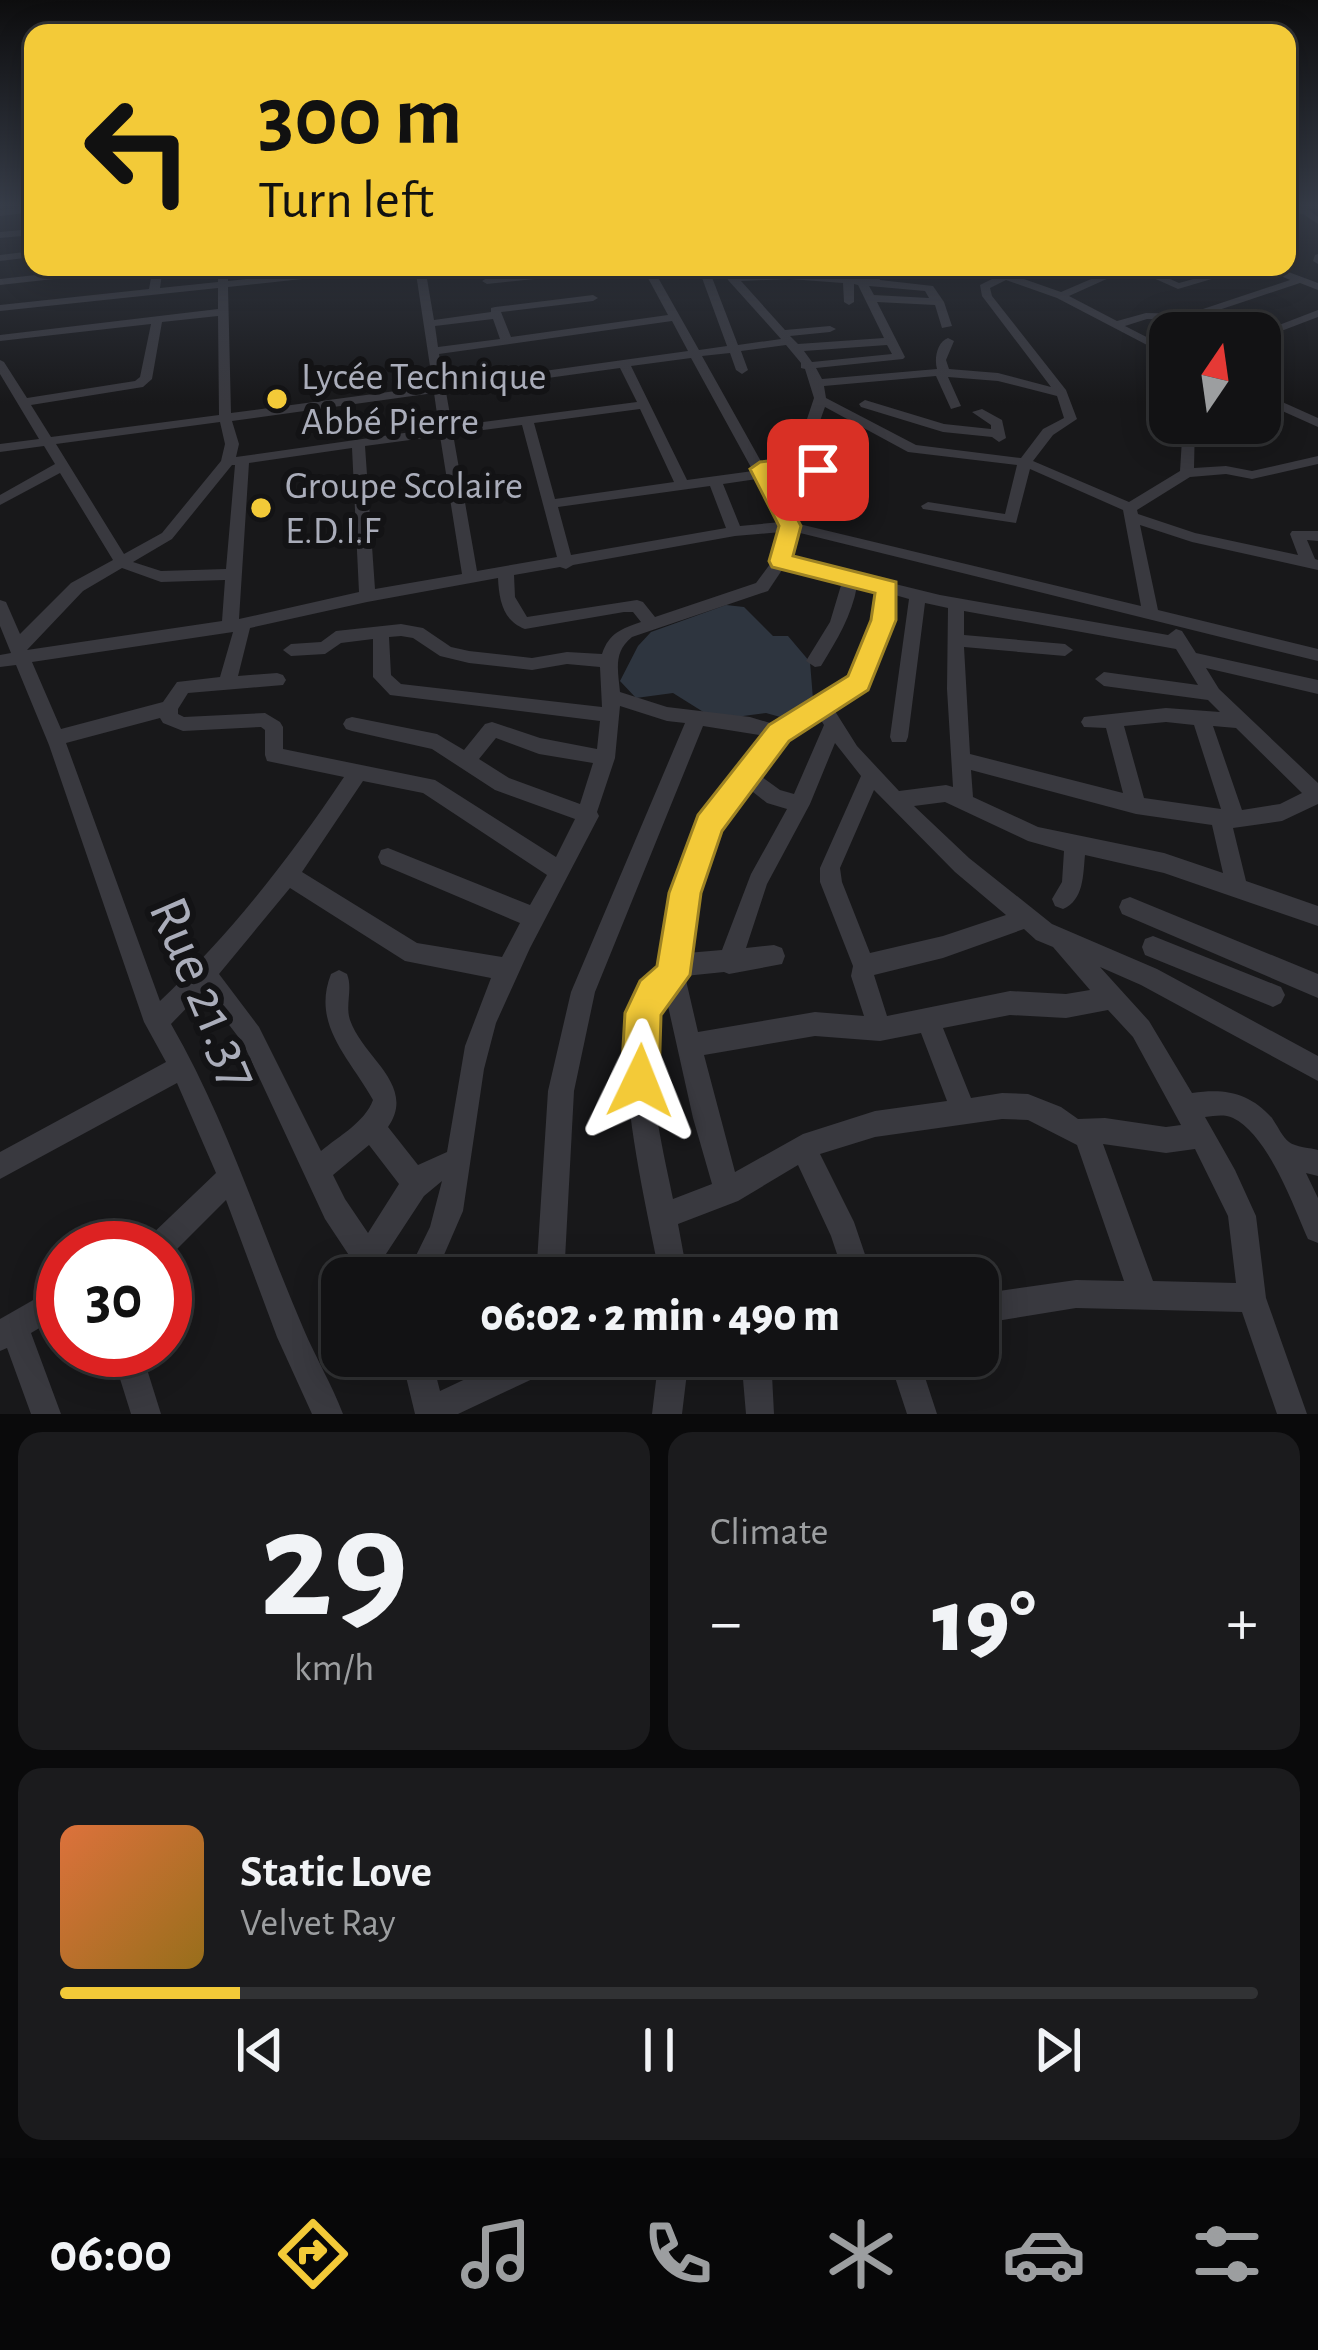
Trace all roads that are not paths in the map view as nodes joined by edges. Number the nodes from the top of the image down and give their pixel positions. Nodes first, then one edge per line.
1 (59, 276) edge
2 (157, 276) edge
3 (223, 276) edge
4 (304, 276) edge
5 (421, 276) edge
6 (485, 276) edge
7 (539, 276) edge
8 (582, 276) edge
9 (652, 276) edge
10 (706, 276) edge
11 (733, 276) edge
12 (848, 276) edge
13 (854, 276) edge
14 (874, 276) edge
15 (880, 276) edge
16 (1003, 276) edge
17 (1013, 276) edge
18 (1125, 276) edge
19 (1160, 276) edge
20 (1214, 276) edge
21 (1290, 276) edge
22 (1008, 278) junction
23 (1300, 280) junction
24 (487, 281) junction
25 (0, 283) edge
26 (875, 283) junction
27 (223, 285) junction
28 (1318, 287) edge
29 (154, 292) junction
30 (1061, 296) junction
31 (593, 298) junction
32 (868, 298) junction
33 (936, 301) junction
34 (849, 302) dead end
35 (0, 308) edge
36 (222, 312) junction
37 (495, 312) junction
38 (1318, 313) edge
39 (673, 318) junction
40 (157, 320) junction
41 (428, 324) junction
42 (1116, 325) junction
43 (946, 326) dead end
44 (606, 328) junction
45 (1281, 328) edge
46 (830, 329) dead end
47 (0, 338) edge
48 (506, 340) junction
49 (789, 341) junction
50 (890, 341) junction
51 (948, 341) dead end
52 (1149, 343) edge
53 (732, 347) junction
54 (434, 351) junction
55 (694, 355) junction
56 (0, 364) edge
57 (900, 364) dead end
58 (625, 365) junction
59 (805, 366) junction
60 (742, 370) dead end
61 (942, 370) junction
62 (868, 378) junction
63 (818, 383) junction
64 (439, 389) junction
65 (1062, 393) junction
66 (821, 400) junction
67 (27, 402) junction
68 (865, 404) junction
69 (644, 405) junction
70 (956, 406) dead end
71 (1281, 406) edge
72 (978, 412) dead end
73 (848, 415) junction
74 (225, 418) junction
75 (527, 420) junction
76 (1318, 423) edge
77 (446, 431) junction
78 (998, 434) junction
79 (47, 442) junction
80 (1188, 444) edge
81 (358, 445) junction
82 (0, 448) edge
83 (1001, 458) junction
84 (1318, 460) edge
85 (235, 461) junction
86 (808, 462) junction
87 (1025, 462) junction
88 (62, 466) junction
89 (762, 471) junction
90 (1186, 473) junction
91 (716, 480) junction
92 (682, 484) junction
93 (0, 501) edge
94 (828, 502) dead end
95 (549, 504) junction
96 (928, 506) dead end
97 (1130, 513) junction
98 (790, 526) junction
99 (735, 531) junction
100 (1318, 536) edge
101 (121, 561) junction
102 (780, 561) junction
103 (566, 564) junction
104 (1313, 564) edge
105 (235, 574) junction
106 (506, 574) junction
107 (850, 578) junction
108 (471, 579) junction
109 (888, 587) junction
110 (918, 595) junction
111 (367, 596) junction
112 (336, 603) junction
113 (956, 604) junction
114 (0, 605) edge
115 (1146, 611) junction
116 (1174, 619) junction
117 (650, 622) junction
118 (237, 625) junction
119 (381, 632) junction
120 (336, 637) junction
121 (1146, 638) junction
122 (957, 640) junction
123 (291, 650) dead end
124 (1065, 650) dead end
125 (1182, 650) junction
126 (14, 655) edge
127 (1318, 655) edge
128 (608, 661) junction
129 (815, 661) dead end
130 (1103, 679) dead end
131 (277, 680) dead end
132 (227, 684) junction
133 (1318, 687) edge
134 (1213, 694) junction
135 (611, 705) junction
136 (820, 705) junction
137 (169, 708) junction
138 (696, 720) junction
139 (1113, 721) junction
140 (1202, 721) junction
141 (1240, 721) junction
142 (1090, 722) dead end
143 (352, 724) dead end
144 (832, 725) junction
145 (779, 733) junction
146 (899, 737) dead end
147 (55, 738) junction
148 (606, 758) junction
149 (962, 760) junction
150 (466, 762) junction
151 (359, 771) junction
152 (872, 773) junction
153 (746, 776) junction
154 (1318, 796) edge
155 (895, 800) junction
156 (964, 802) junction
157 (800, 804) junction
158 (1136, 805) junction
159 (589, 816) junction
160 (1227, 819) junction
161 (1075, 846) junction
162 (388, 857) dead end
163 (561, 872) junction
164 (290, 876) junction
165 (1236, 885) junction
166 (1063, 899) dead end
167 (1130, 907) dead end
168 (1318, 916) edge
169 (532, 917) junction
170 (1157, 917) junction
171 (1024, 919) junction
172 (1064, 944) junction
173 (1153, 946) junction
174 (774, 956) dead end
175 (729, 963) junction
176 (864, 966) junction
177 (506, 969) junction
178 (672, 970) junction
179 (205, 975) junction
180 (1149, 977) junction
181 (339, 982) dead end
182 (1318, 986) edge
183 (1273, 995) dead end
184 (1114, 997) junction
185 (156, 1022) junction
186 (929, 1023) junction
187 (880, 1029) junction
188 (688, 1046) junction
189 (182, 1067) junction
190 (1318, 1070) edge
191 (1184, 1107) junction
192 (964, 1113) junction
193 (371, 1127) junction
194 (1085, 1131) junction
195 (1199, 1136) junction
196 (803, 1147) junction
197 (1283, 1154) junction
198 (457, 1163) junction
199 (1318, 1163) edge
200 (0, 1166) edge
201 (317, 1171) junction
202 (231, 1177) junction
203 (415, 1182) junction
204 (728, 1191) junction
205 (665, 1216) junction
206 (186, 1221) edge
207 (1318, 1229) edge
208 (367, 1257) edge
209 (379, 1257) edge
210 (428, 1257) edge
211 (551, 1257) edge
212 (671, 1257) edge
213 (853, 1257) edge
214 (1144, 1297) junction
215 (1252, 1298) junction
216 (999, 1306) edge
217 (36, 1314) edge
218 (7, 1331) edge
219 (134, 1377) edge
220 (421, 1377) edge
221 (503, 1377) edge
222 (671, 1377) edge
223 (758, 1377) edge
224 (910, 1377) edge
225 (430, 1412) edge
226 (761, 1413) edge
227 (46, 1414) edge
228 (146, 1414) edge
229 (328, 1414) edge
230 (667, 1414) edge
231 (922, 1414) edge
232 (1292, 1414) edge

1 - 25 street
2 - 29 street
3 - 27 street
4 - 27 street
5 - 41 street
6 - 24 street
7 - 24 street
8 - 31 street
9 - 39 street
10 - 53 street
11 - 49 street
12 - 34 street
13 - 26 street
14 - 26 street
15 - 26 street
16 - 22 street
17 - 22 street
18 - 30 street
19 - 20 street
21 - 23 street
22 - 30 street
22 - 65 street
23 - 28 street
23 - 42 street
24 - 37 street
26 - 32 street
26 - 33 street
27 - 29 street
27 - 36 street
29 - 35 street
30 - 42 street
31 - 37 street
31 - 44 street
32 - 33 street
32 - 50 street
33 - 43 street
36 - 40 street
36 - 74 street
37 - 41 street
37 - 48 street
38 - 45 street
39 - 44 street
39 - 55 street
40 - 47 street
40 - 67 street
41 - 54 street
42 - 52 street
44 - 48 street
46 - 49 street
48 - 54 street
49 - 50 street
49 - 53 street
49 - 59 street
50 - 59 street
51 - 61 street
53 - 55 street
53 - 60 street
54 - 64 street
55 - 58 street
55 - 89 street
56 - 67 street
57 - 61 street
58 - 64 street
58 - 69 street
59 - 63 street
61 - 62 street
61 - 65 street
61 - 70 street
62 - 63 street
62 - 68 street
63 - 66 street
64 - 74 street
64 - 77 street
65 - 87 street
66 - 73 street
66 - 86 street
67 - 79 street
68 - 73 street
68 - 78 street
69 - 75 street
69 - 92 street
71 - 76 street
72 - 78 street
73 - 83 street
74 - 79 street
74 - 85 street
75 - 77 street
75 - 95 street
77 - 81 street
77 - 108 street
78 - 83 street
79 - 82 street
79 - 88 street
80 - 90 street
81 - 85 street
81 - 111 street
83 - 87 street
84 - 90 street
85 - 101 street
85 - 105 street
86 - 89 street
86 - 94 street
87 - 96 street
87 - 97 street
88 - 93 street
88 - 101 street
89 - 91 street
89 - 98 street
90 - 97 street
91 - 92 street
91 - 99 street
92 - 95 street
95 - 103 street
97 - 104 street
97 - 115 street
98 - 99 street
98 - 102 street
98 - 115 street
99 - 103 street
100 - 104 street
101 - 105 street
101 - 126 street
102 - 107 street
102 - 117 street
103 - 106 street
105 - 118 street
106 - 108 street
106 - 117 street
107 - 109 street
107 - 129 street
108 - 111 street
109 - 110 street
109 - 136 street
110 - 113 street
110 - 146 street
111 - 112 street
112 - 118 street
112 - 120 street
113 - 121 street
113 - 122 street
114 - 126 street, Rue 21.37
115 - 116 street
115 - 121 street
116 - 125 street
116 - 127 street
117 - 128 street
118 - 126 street
118 - 132 street
119 - 120 street
119 - 128 street
119 - 135 street
120 - 123 street
121 - 125 street
122 - 124 street
122 - 149 street
125 - 133 street
125 - 134 street
126 - 147 street, Rue 21.37
128 - 135 street
130 - 134 street
131 - 132 street
132 - 137 street
134 - 141 street
135 - 138 street
135 - 148 street
136 - 144 street
136 - 145 street
137 - 147 street
137 - 151 street
138 - 145 street
138 - 211 street
139 - 140 street
139 - 142 street
139 - 158 street
140 - 141 street
140 - 160 street
141 - 154 street
143 - 150 street
144 - 152 street
144 - 157 street
145 - 153 street
147 - 185 street, Rue 21.37
148 - 150 street
148 - 159 street
149 - 156 street
149 - 158 street
150 - 159 street
151 - 163 street
151 - 164 street
152 - 155 street
152 - 176 street
153 - 157 street
153 - 178 street
154 - 160 street
155 - 156 street
155 - 171 street
156 - 161 street
157 - 175 street
158 - 160 street
159 - 163 street
160 - 165 street
161 - 165 street
161 - 166 street
162 - 169 street
163 - 169 street
164 - 177 street
164 - 179 street
165 - 168 street
167 - 170 street
169 - 177 street
170 - 173 street
170 - 182 street
171 - 172 street
171 - 176 street
172 - 180 street
172 - 184 street
173 - 180 street
173 - 183 street
174 - 175 street
175 - 178 street
176 - 187 street
177 - 198 street
178 - 188 street
178 - 205 street
179 - 185 street
179 - 201 street
180 - 190 street
181 - 193 street
184 - 186 street
184 - 191 street
185 - 189 street, Rue 21.37
186 - 187 street
186 - 192 street
187 - 188 street
188 - 204 street
189 - 200 street
189 - 202 street, Rue 21.37
191 - 195 street
191 - 197 street
192 - 194 street
192 - 196 street
193 - 201 street
193 - 203 street
194 - 195 street
194 - 214 street
195 - 215 street
196 - 204 street
196 - 213 street
197 - 199 street
197 - 207 street
198 - 203 street
198 - 210 street
201 - 208 street
202 - 206 street
202 - 229 street, Rue 21.37
203 - 209 street
204 - 205 street
205 - 212 street
214 - 215 street
214 - 216 street
215 - 232 street
217 - 218 street
218 - 227 street
219 - 228 street
220 - 225 street
221 - 225 street
222 - 230 street
223 - 226 street
224 - 231 street

